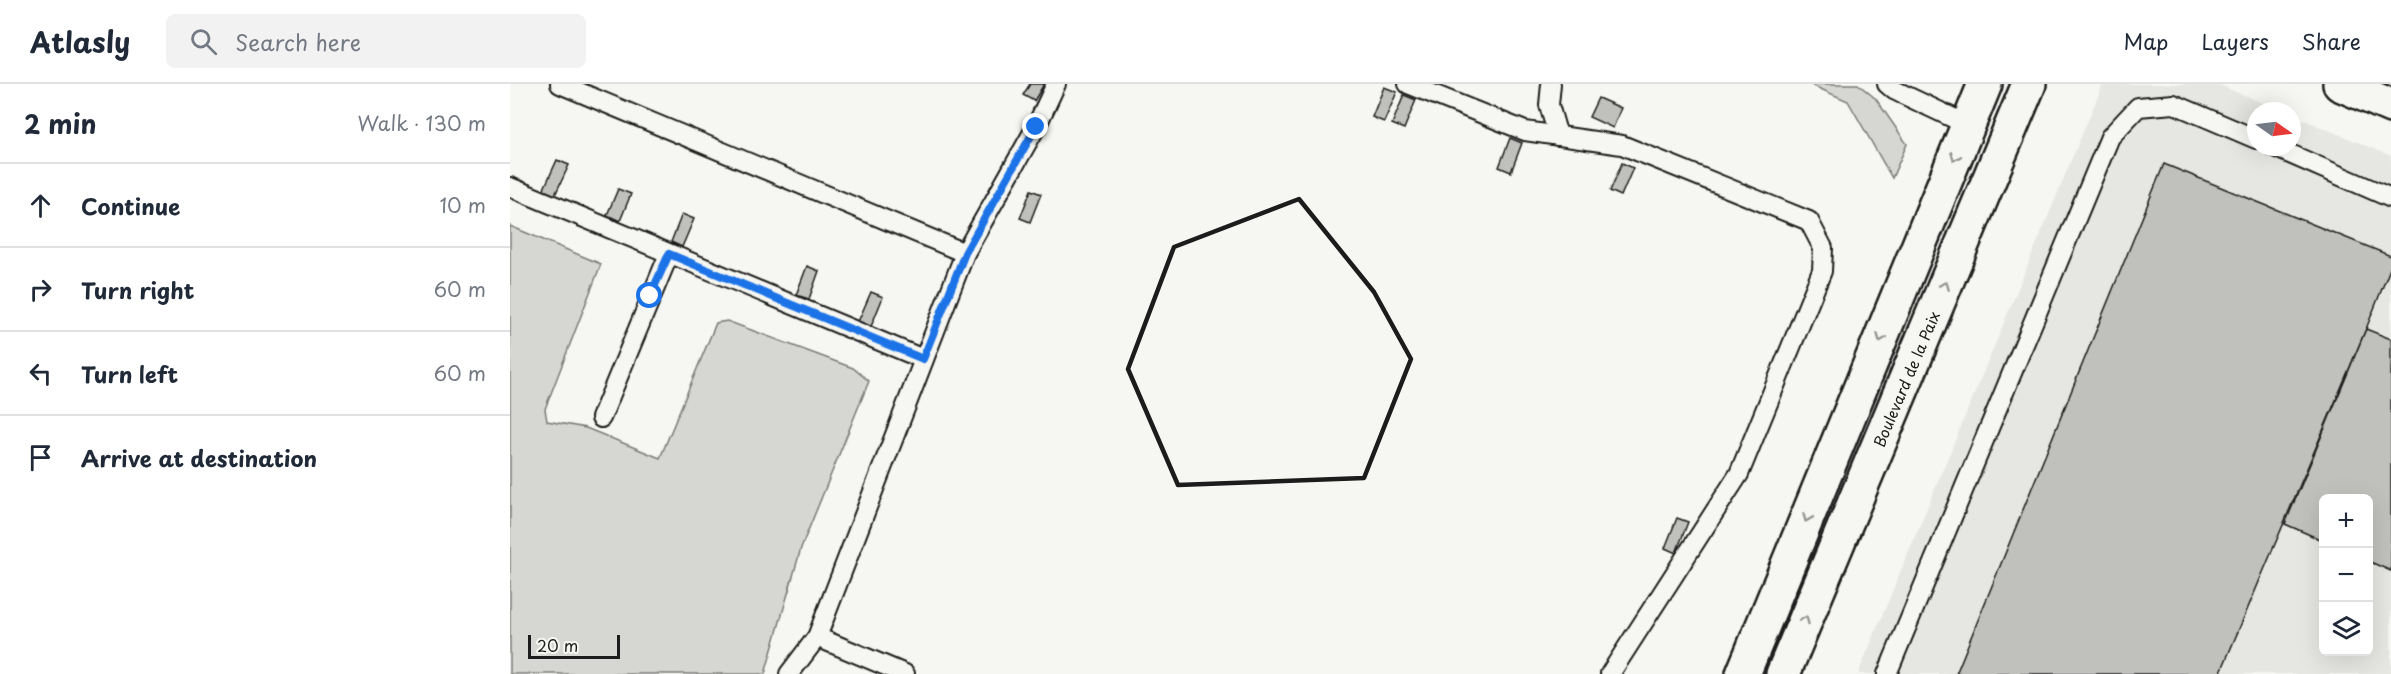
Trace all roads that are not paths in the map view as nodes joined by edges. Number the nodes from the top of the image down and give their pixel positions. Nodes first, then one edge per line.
1 (560, 84) edge
2 (1056, 84) edge
3 (1407, 84) edge
4 (1551, 84) edge
5 (1887, 84) edge
6 (1985, 84) edge
7 (2029, 84) edge
8 (2340, 84) edge
9 (2391, 106) edge
10 (1968, 125) junction
11 (2247, 135) edge
12 (1558, 136) junction
13 (2295, 156) edge
14 (510, 187) edge
15 (2391, 198) edge
16 (965, 253) junction
17 (669, 254) junction
18 (923, 359) junction
19 (601, 418) dead end
20 (817, 637) junction
21 (789, 674) edge
22 (905, 674) edge
23 (1610, 674) edge
24 (1743, 674) edge
25 (1783, 674) edge
26 (1887, 674) edge

1 - 16 lane
2 - 16 lane
3 - 12 lane
4 - 12 lane
5 - 10 lane
6 - 10 main road
25 -> 7 main road, Boulevard de la Paix
8 - 9 main road
10 -> 24 main road
11 - 26 lane
12 - 23 lane
13 - 15 lane
14 - 17 lane
16 - 18 lane
17 - 18 lane
17 - 19 lane
18 - 20 lane
20 - 21 lane
20 - 22 lane

